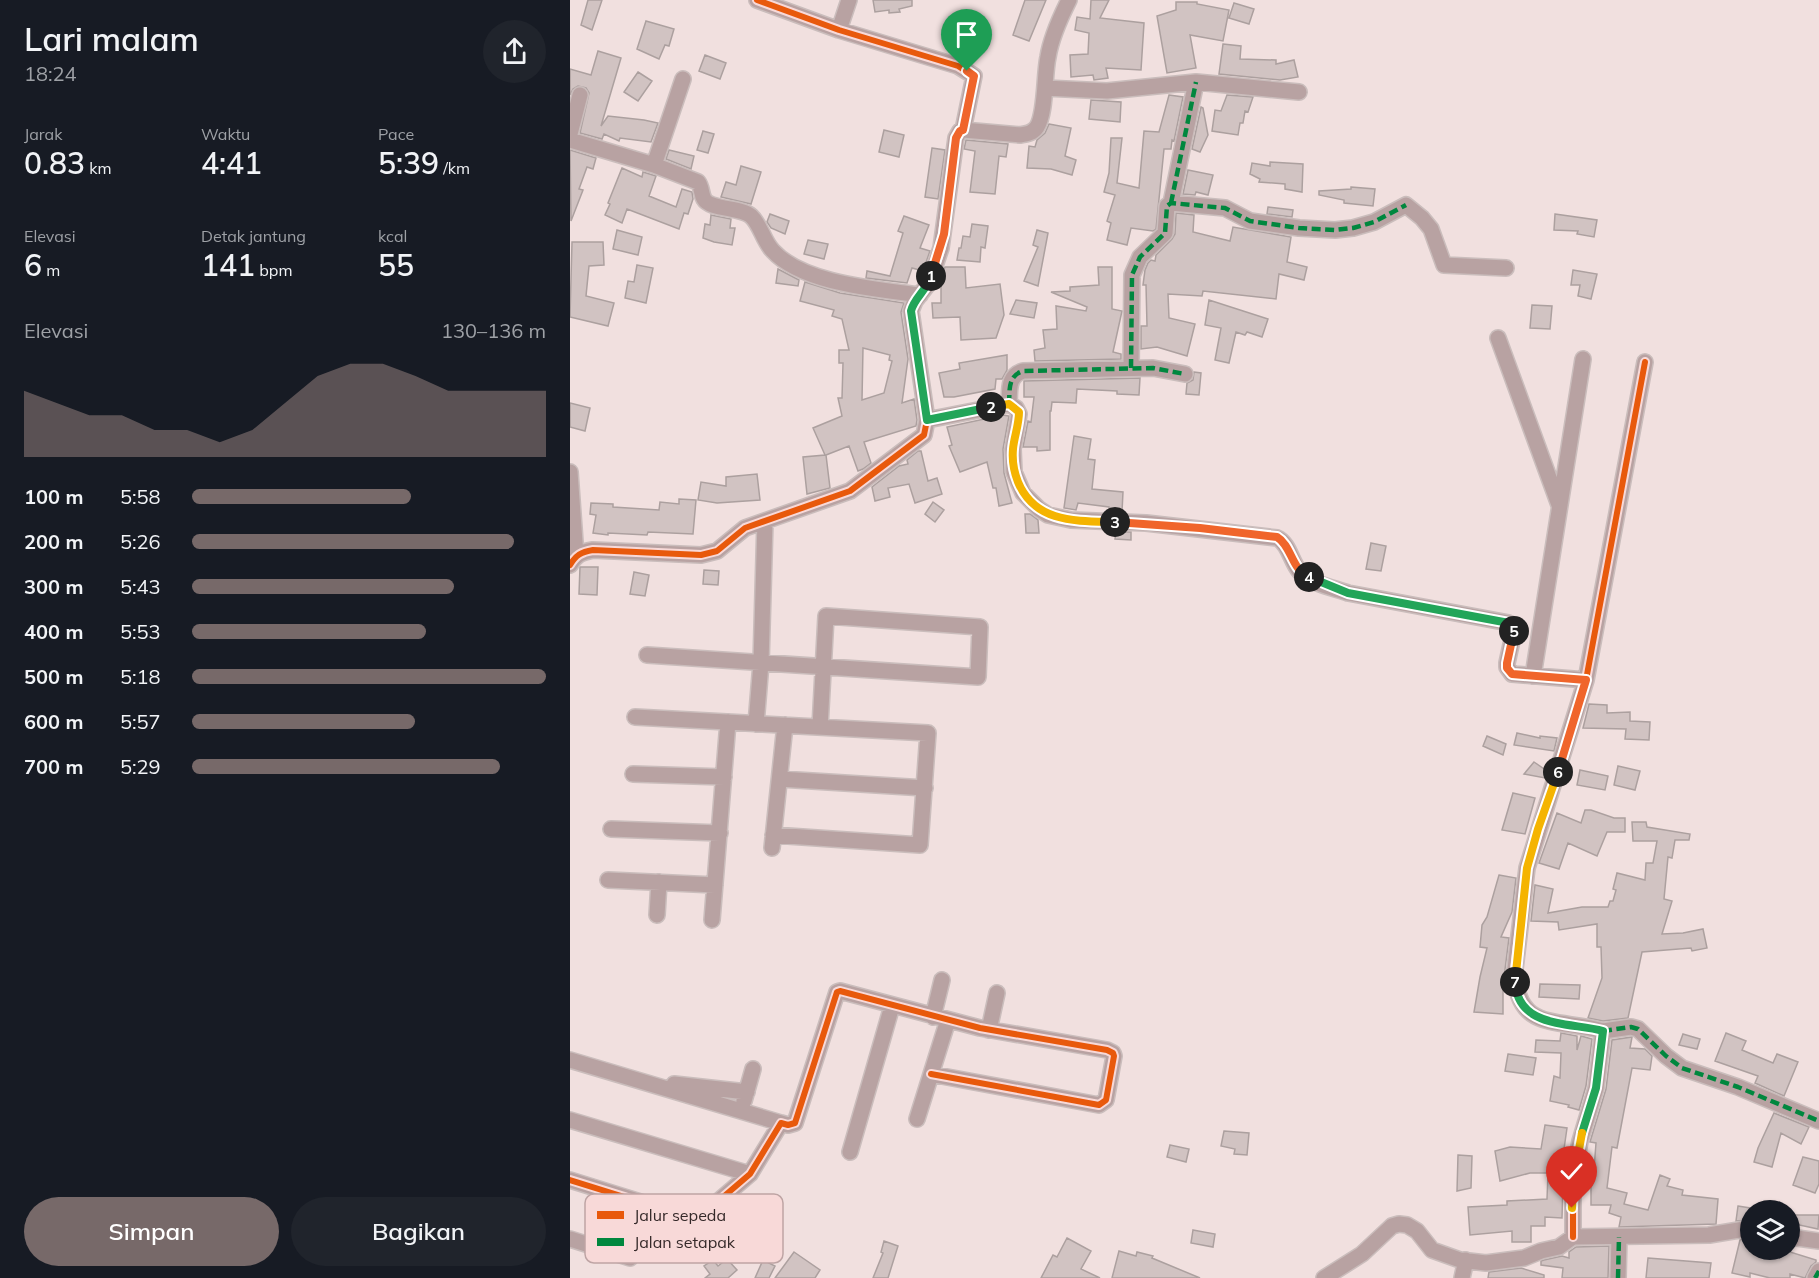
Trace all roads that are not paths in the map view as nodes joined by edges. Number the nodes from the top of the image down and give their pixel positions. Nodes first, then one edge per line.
1 (757, 0) edge
2 (849, 0) edge
3 (1069, 0) edge
4 (777, 3) edge
5 (839, 30) junction
6 (683, 78) dead end
7 (1196, 82) junction
8 (1045, 88) junction
9 (1299, 92) dead end
10 (580, 95) dead end
11 (963, 130) junction
12 (570, 134) edge
13 (570, 140) edge
14 (654, 165) junction
15 (1171, 203) junction
16 (1506, 268) dead end
17 (920, 296) junction
18 (1498, 338) dead end
19 (1583, 359) dead end
20 (1645, 363) dead end
21 (1131, 368) junction
22 (1185, 374) dead end
23 (1009, 404) junction
24 (927, 420) junction
25 (570, 472) edge
26 (1560, 508) junction
27 (765, 521) junction
28 (573, 561) edge
29 (647, 655) dead end
30 (761, 663) junction
31 (824, 667) junction
32 (1533, 676) junction
33 (1586, 680) junction
34 (635, 717) dead end
35 (728, 722) junction
36 (756, 723) junction
37 (785, 725) junction
38 (820, 727) junction
39 (633, 774) dead end
40 (724, 777) junction
41 (780, 779) junction
42 (925, 788) junction
43 (611, 829) dead end
44 (720, 833) junction
45 (608, 880) dead end
46 (659, 882) junction
47 (715, 885) junction
48 (657, 915) dead end
49 (712, 920) dead end
50 (942, 980) dead end
51 (997, 993) dead end
52 (892, 1006) junction
53 (940, 1019) junction
54 (989, 1030) junction
55 (1603, 1031) junction
56 (570, 1060) edge
57 (753, 1069) dead end
58 (931, 1074) junction
59 (639, 1081) junction
60 (747, 1092) junction
61 (741, 1111) junction
62 (917, 1119) dead end
63 (570, 1120) edge
64 (1819, 1121) edge
65 (781, 1123) junction
66 (849, 1152) dead end
67 (750, 1174) junction
68 (570, 1180) edge
69 (615, 1194) edge
70 (728, 1194) edge
71 (1740, 1230) edge
72 (1573, 1237) junction
73 (1619, 1237) junction
74 (1800, 1238) edge
75 (570, 1239) edge
76 (1819, 1241) edge
77 (585, 1244) edge
78 (1466, 1260) junction
79 (1819, 1271) edge
80 (1324, 1278) edge
81 (1462, 1278) edge
82 (1618, 1278) edge
83 (1815, 1278) edge

1 - 4 street
2 - 5 street
3 - 8 street
4 - 5 street
5 - 11 street
6 - 14 street
7 - 8 street
7 - 9 street
7 - 15 street
8 - 11 street
10 - 12 street
11 - 17 street
13 - 14 street
14 - 17 street
15 - 16 street
15 - 21 street
17 - 24 street
18 - 26 street
19 - 26 street
20 - 33 street
21 - 22 street
21 - 23 street
23 - 24 street
23 - 32 street
24 - 27 street
25 - 28 street
26 - 32 street
27 - 28 street
27 - 30 street
29 - 30 street
30 - 31 street
30 - 36 street
31 - 31 street
31 - 38 street
32 - 33 street
33 - 55 street
34 - 35 street
35 - 36 street
35 - 40 street
36 - 37 street
37 - 38 street
37 - 41 street
38 - 42 street
39 - 40 street
40 - 44 street
41 - 42 street
41 - 42 street
43 - 44 street
44 - 47 street
45 - 46 street
46 - 47 street
46 - 48 street
47 - 49 street
50 - 53 street
51 - 54 street
52 - 53 street
52 - 65 street
52 - 66 street
53 - 54 street
53 - 58 street
54 - 58 street
55 - 64 street
55 - 72 street
56 - 59 street
57 - 60 street
58 - 62 street
59 - 60 street
59 - 61 street
60 - 61 street
61 - 65 street
63 - 67 street
65 - 67 street
67 - 70 street
68 - 69 street
71 - 73 street
72 - 73 street
72 - 78 street
73 - 82 street
74 - 76 street
75 - 77 street
78 - 80 street
78 - 81 street
79 - 83 street

